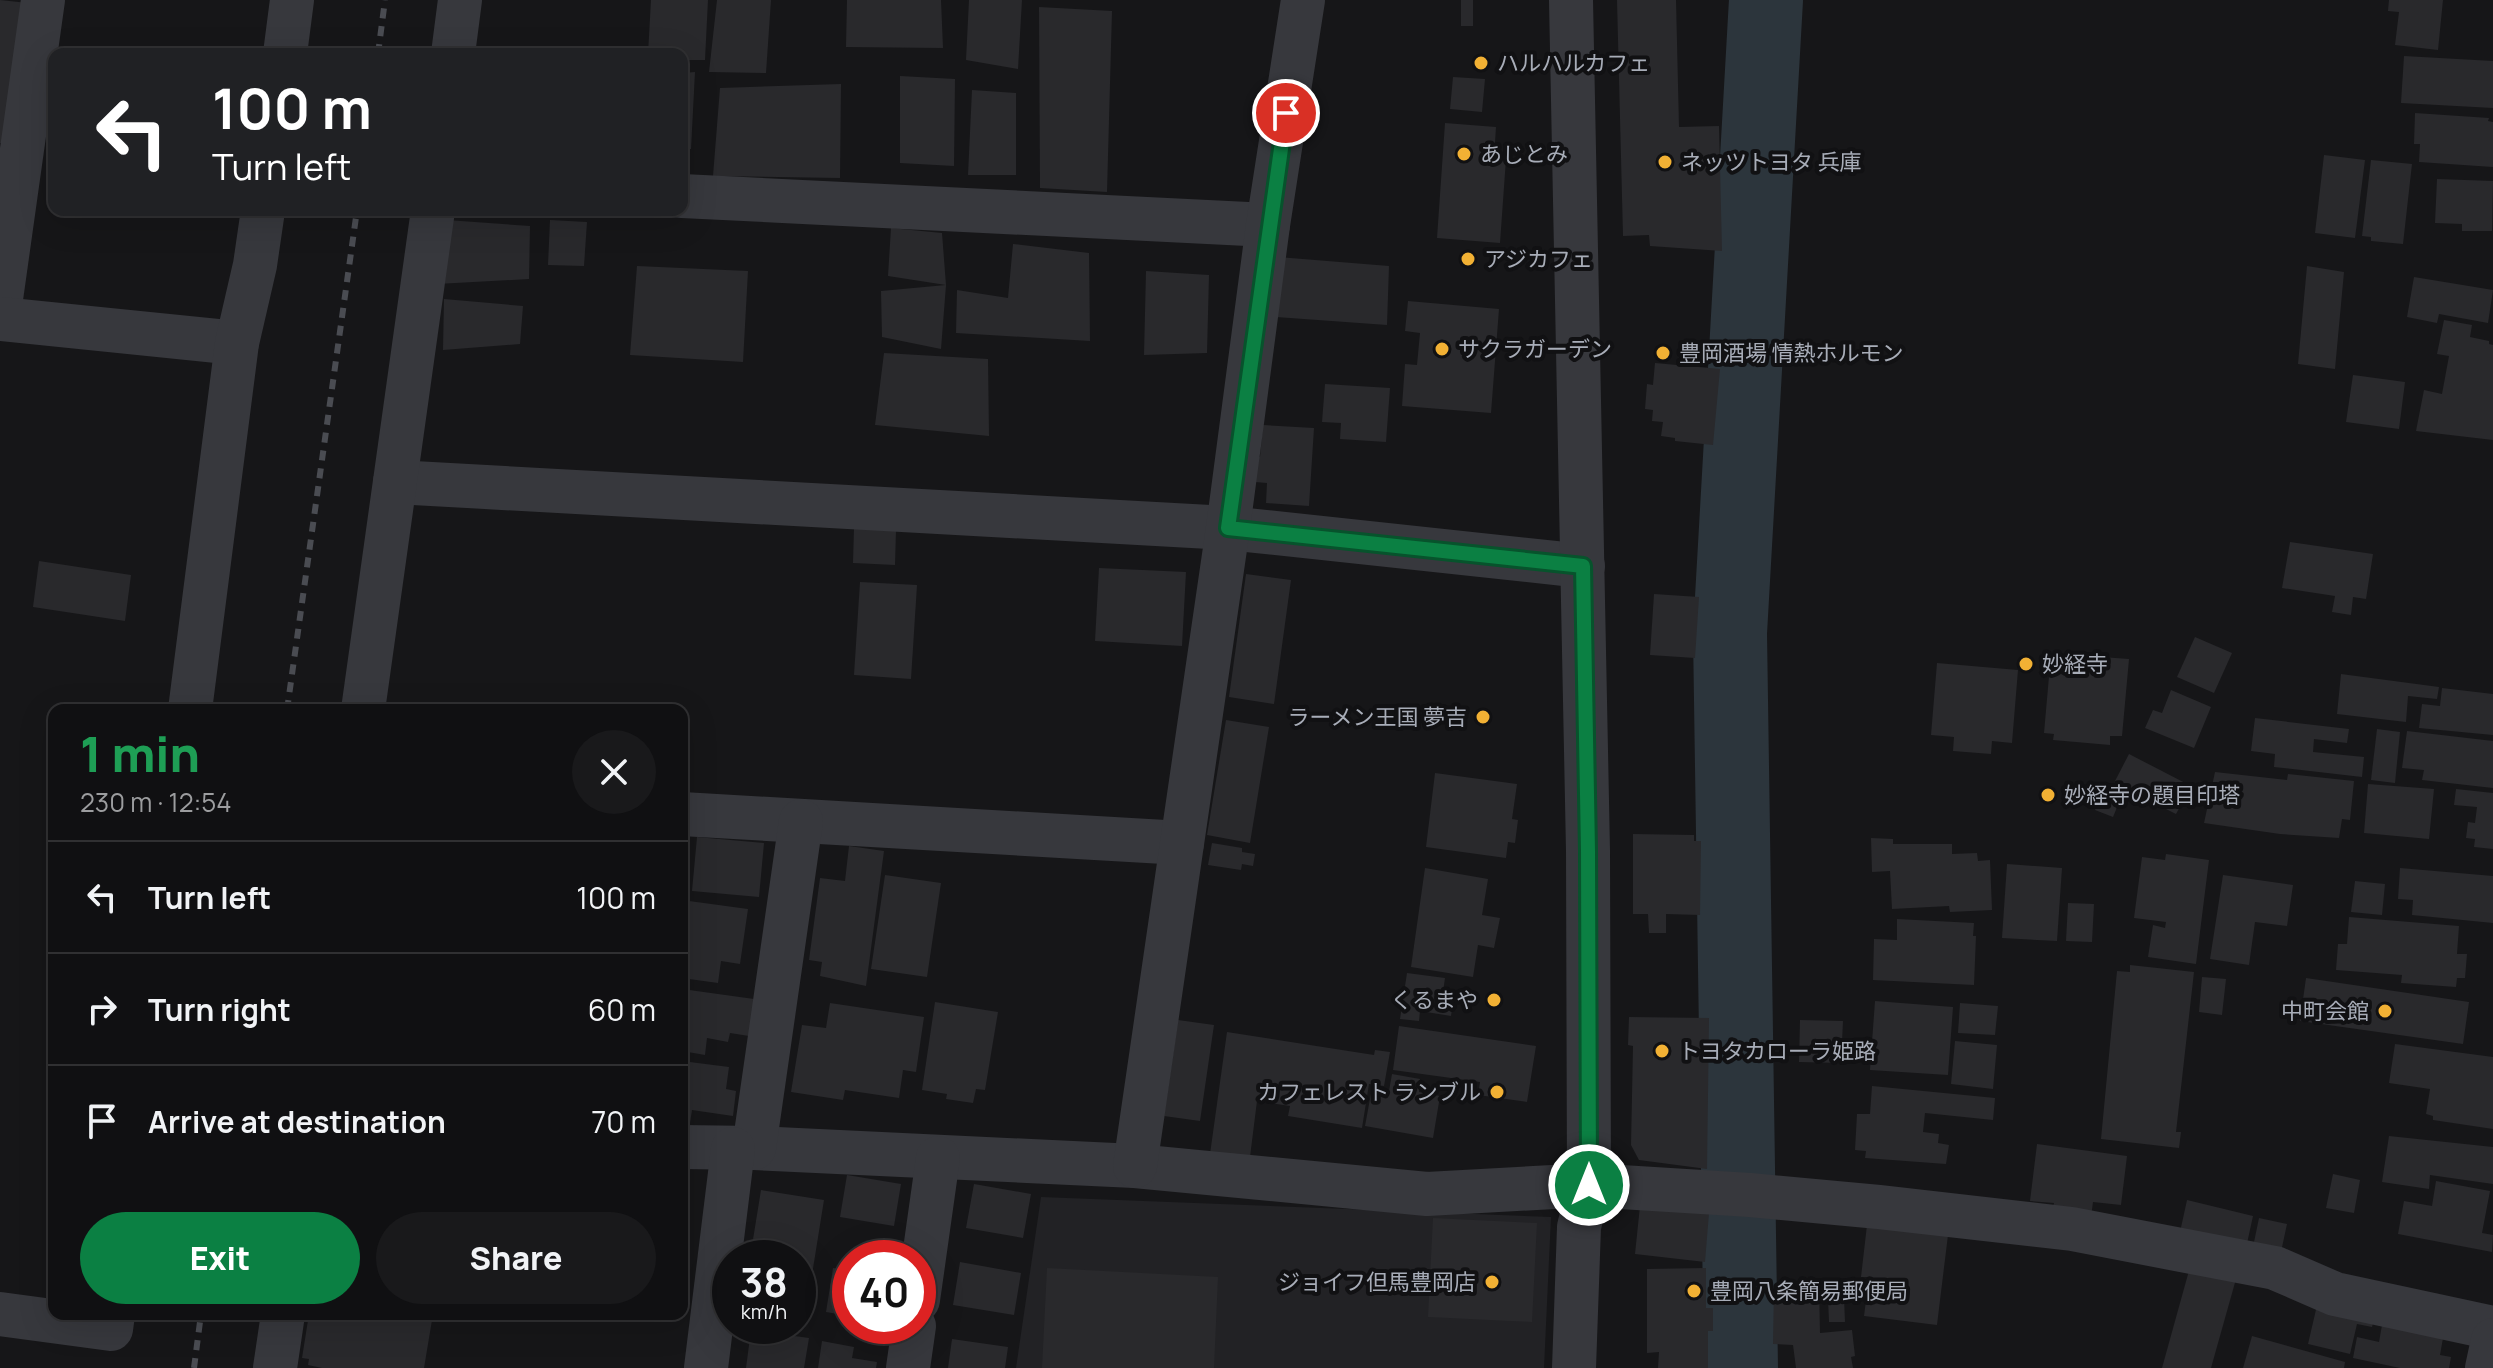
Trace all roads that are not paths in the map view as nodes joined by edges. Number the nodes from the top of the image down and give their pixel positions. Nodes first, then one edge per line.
1 (43, 0) edge
2 (292, 0) edge
3 (460, 0) edge
4 (1303, 0) edge
5 (1571, 0) edge
6 (286, 48) edge
7 (454, 48) edge
8 (688, 196) edge
9 (262, 216) edge
10 (432, 216) edge
11 (1268, 225) junction
12 (0, 306) edge
13 (0, 319) edge
14 (237, 343) junction
15 (395, 482) junction
16 (1228, 528) junction
17 (1583, 566) junction
18 (191, 704) edge
19 (364, 704) edge
20 (688, 814) edge
21 (801, 821) junction
22 (1182, 843) junction
23 (688, 1147) edge
24 (744, 1148) junction
25 (938, 1158) junction
26 (1135, 1166) junction
27 (1589, 1185) junction
28 (926, 1240) edge
29 (0, 1314) edge
30 (112, 1320) edge
31 (282, 1320) edge
32 (2493, 1328) edge
33 (2493, 1340) edge
34 (911, 1344) edge
35 (275, 1368) edge
36 (706, 1368) edge
37 (908, 1368) edge
38 (1574, 1368) edge
39 (2487, 1368) edge

1 - 12 street
2 - 6 street
3 - 7 street
4 - 11 street
5 - 17 street
8 - 11 street
9 - 14 street
10 - 15 street
11 - 16 street
13 - 14 street
14 - 18 street
15 - 16 street
15 - 19 street
16 - 17 street
16 - 22 street
17 - 27 street
20 - 21 street
21 - 22 street
21 - 24 street
22 - 26 street
23 - 24 street
24 - 25 street
24 - 36 street
25 - 26 street
25 - 28 street
26 - 27 street
27 - 32 street
27 - 38 street
29 - 30 street
31 - 35 street
33 - 39 street
34 - 37 street

